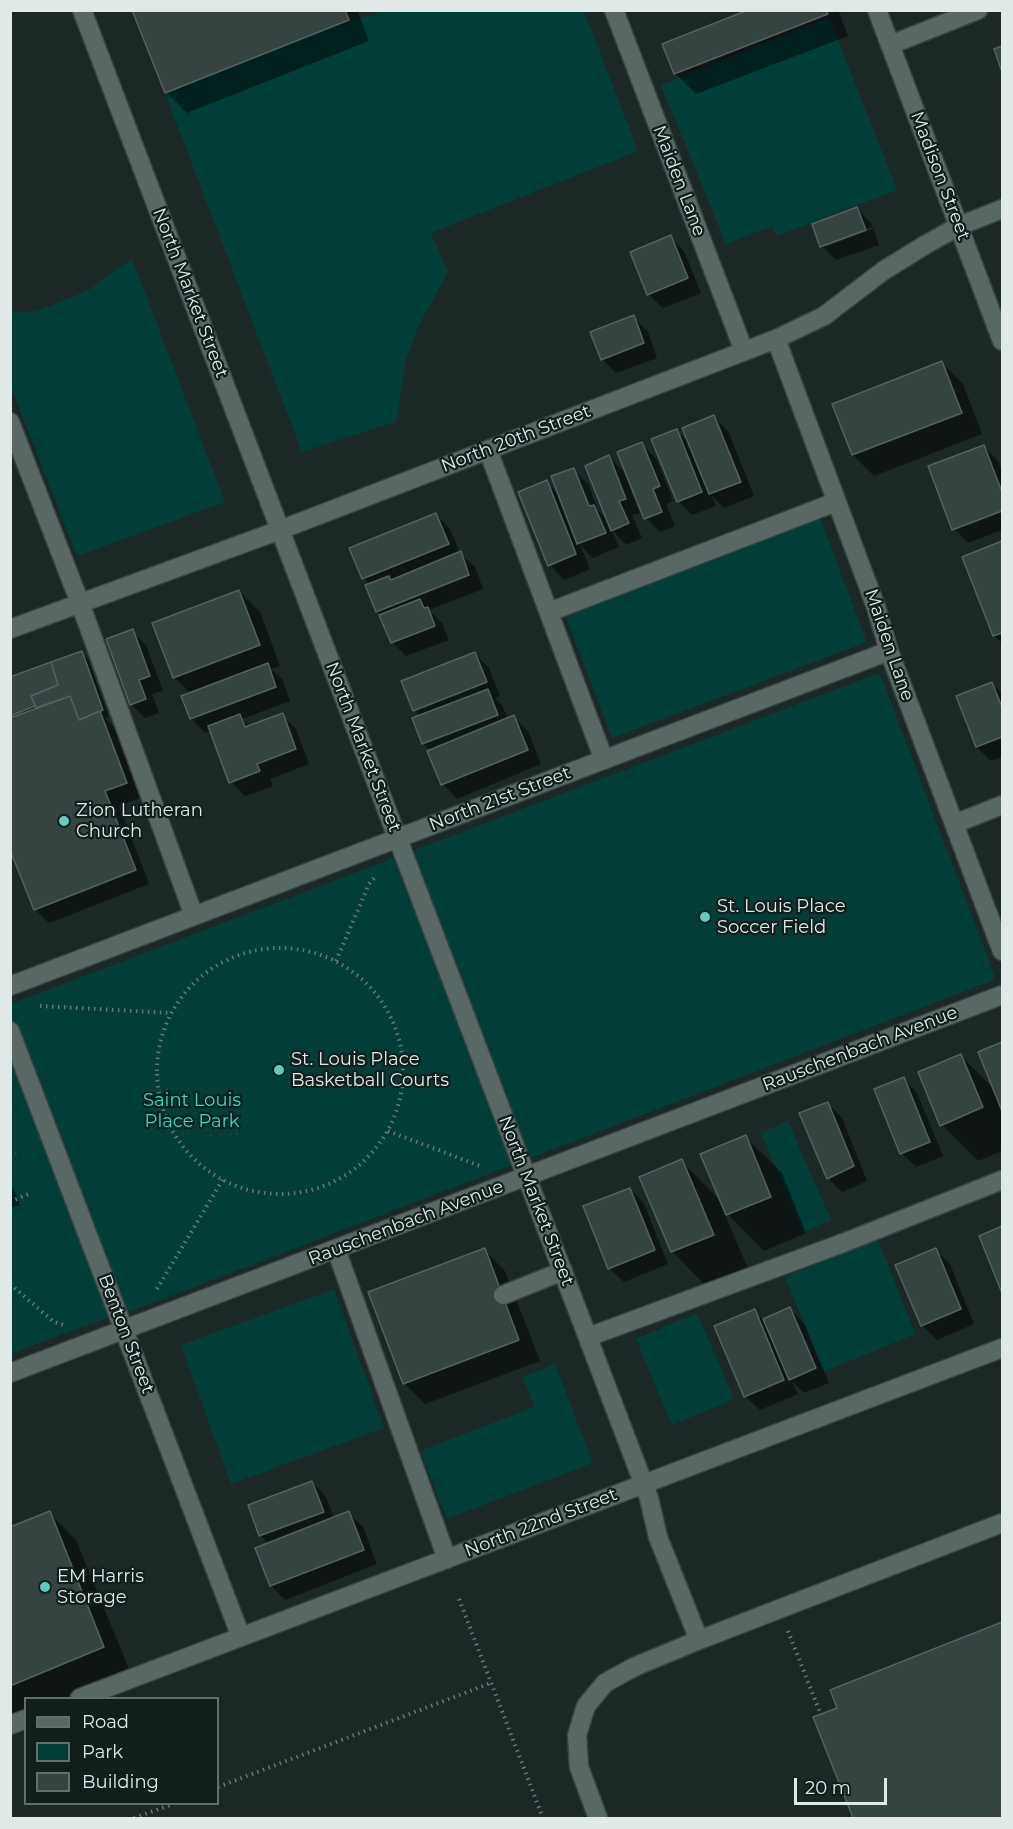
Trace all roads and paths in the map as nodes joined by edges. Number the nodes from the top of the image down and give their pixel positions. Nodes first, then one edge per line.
1 (82, 10) edge
2 (614, 10) edge
3 (877, 10) edge
4 (978, 10) edge
5 (890, 45) junction
6 (1002, 209) edge
7 (959, 226) junction
8 (776, 339) junction
9 (1002, 340) edge
10 (744, 351) junction
11 (10, 422) edge
12 (488, 450) junction
13 (836, 502) junction
14 (280, 530) junction
15 (80, 603) junction
16 (549, 612) junction
17 (10, 629) edge
18 (889, 651) junction
19 (604, 760) junction
20 (1002, 805) edge
21 (954, 824) junction
22 (397, 838) junction
23 (376, 876) dead end
24 (194, 916) junction
25 (1002, 951) edge
26 (336, 961) junction
27 (10, 986) edge
28 (1002, 995) edge
29 (40, 1006) dead end
30 (171, 1013) junction
31 (10, 1031) edge
32 (388, 1131) junction
33 (486, 1168) dead end
34 (527, 1176) junction
35 (223, 1179) junction
36 (1002, 1180) edge
37 (31, 1193) dead end
38 (10, 1202) edge
39 (336, 1249) junction
40 (563, 1271) junction
41 (10, 1284) edge
42 (151, 1295) dead end
43 (503, 1295) dead end
44 (72, 1325) dead end
45 (124, 1330) junction
46 (588, 1337) junction
47 (1002, 1348) edge
48 (10, 1373) edge
49 (644, 1484) junction
50 (1002, 1523) edge
51 (447, 1559) junction
52 (459, 1599) dead end
53 (780, 1609) junction
54 (241, 1637) junction
55 (699, 1640) junction
56 (491, 1683) junction
57 (83, 1697) edge
58 (820, 1715) dead end
59 (219, 1787) edge
60 (168, 1805) edge
61 (134, 1818) edge
62 (543, 1818) edge
63 (598, 1818) edge

1 - 14 street, North Market Street
2 - 10 street, Maiden Lane
3 - 5 street, Madison Street
4 - 5 street
5 - 7 street, Madison Street
6 - 7 street, North 20th Street
7 - 8 street, North 20th Street
7 - 9 street, Madison Street
8 - 10 street, North 20th Street
8 - 13 street, Maiden Lane
10 - 12 street, North 20th Street
11 - 15 street
12 - 14 street, North 20th Street
12 - 16 street
13 - 16 street
13 - 18 street, Maiden Lane
14 - 15 street, North 20th Street
14 - 22 street, North Market Street
15 - 17 street, North 20th Street
15 - 24 street
16 - 19 street
18 - 19 street, North 21st Street
18 - 21 street, Maiden Lane
19 - 22 street, North 21st Street
20 - 21 street
21 - 25 street, Maiden Lane
22 - 24 street, North 21st Street
22 - 34 street, North Market Street
23 - 26 path
24 - 27 street, North 21st Street
26 - 30 path
26 - 32 path
28 - 34 street, Rauschenbach Avenue
29 - 30 path
30 - 35 path
31 - 45 street, Benton Street
32 - 33 path
32 - 35 path
34 - 39 street, Rauschenbach Avenue
34 - 40 street, North Market Street
35 - 42 path
36 - 46 street
37 - 38 path
39 - 45 street, Rauschenbach Avenue
39 - 51 street
40 - 43 street
40 - 46 street, North Market Street
41 - 44 path
45 - 48 street, Rauschenbach Avenue
45 - 54 street, Benton Street
46 - 49 street, North Market Street
47 - 49 street, North 22nd Street
49 - 51 street, North 22nd Street
49 - 55 street, North Market Street
50 - 53 street
51 - 54 street, North 22nd Street
52 - 56 path
53 - 55 street
53 - 58 path
54 - 57 street, North 22nd Street
55 - 63 street
56 - 59 path
56 - 62 path
60 - 61 path

